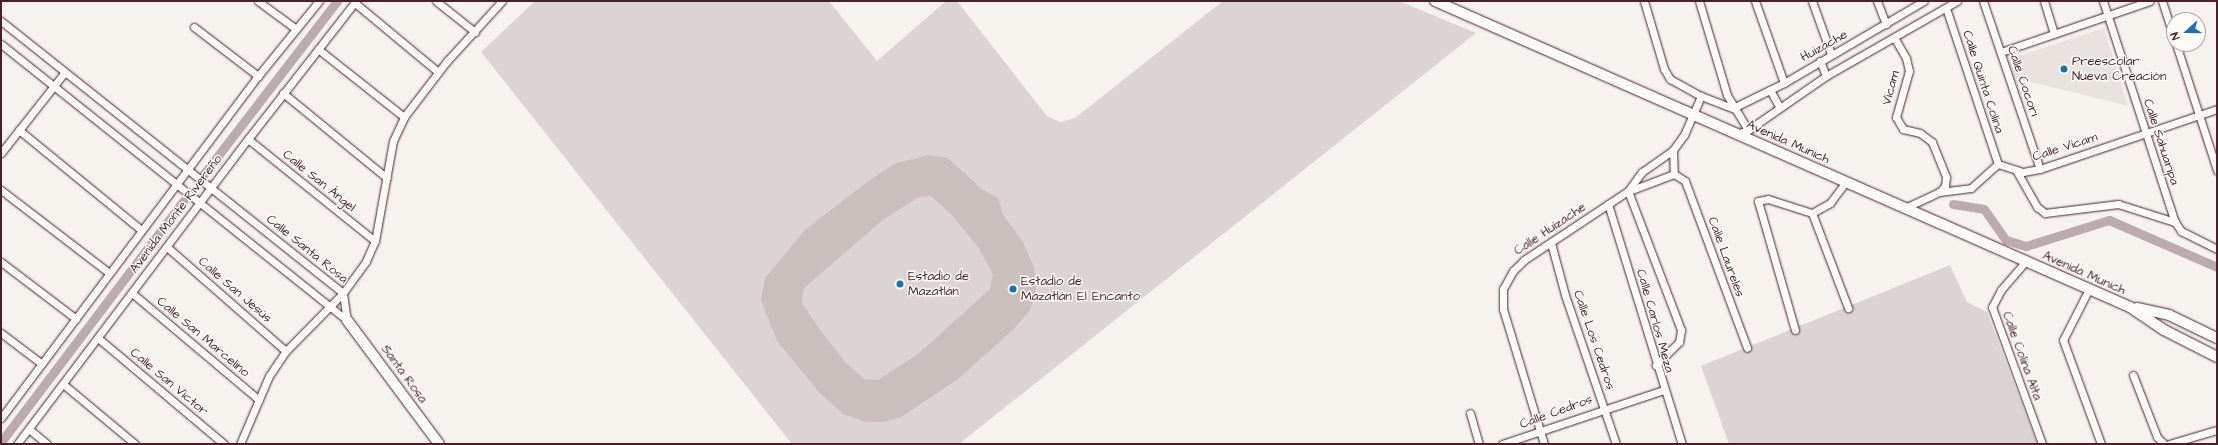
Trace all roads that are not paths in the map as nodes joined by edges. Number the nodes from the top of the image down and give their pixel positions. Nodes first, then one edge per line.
1 (258, 1) edge
2 (319, 1) edge
3 (436, 1) edge
4 (502, 1) edge
5 (1434, 1) edge
6 (1644, 1) edge
7 (1699, 1) edge
8 (1755, 1) edge
9 (1812, 1) edge
10 (1877, 1) edge
11 (1924, 1) edge
12 (1957, 1) edge
13 (1983, 1) edge
14 (2044, 1) edge
15 (2103, 1) edge
16 (2150, 1) edge
17 (2162, 1) edge
18 (355, 2) edge
19 (1946, 8) junction
20 (2166, 13) edge
21 (2108, 15) junction
22 (1, 21) edge
23 (1886, 24) junction
24 (194, 27) dead end
25 (296, 29) junction
26 (474, 32) junction
27 (2054, 34) junction
28 (1895, 39) junction
29 (1, 44) edge
30 (318, 48) junction
31 (2001, 52) junction
32 (2178, 52) edge
33 (1831, 54) junction
34 (1820, 61) junction
35 (64, 72) junction
36 (438, 72) junction
37 (258, 76) junction
38 (1826, 76) junction
39 (1784, 83) junction
40 (53, 86) junction
41 (1770, 90) junction
42 (283, 93) junction
43 (1700, 96) junction
44 (1779, 106) junction
45 (1733, 108) junction
46 (2217, 109) edge
47 (1694, 115) junction
48 (2198, 116) junction
49 (404, 117) junction
50 (18, 130) junction
51 (1748, 130) junction
52 (2145, 133) junction
53 (1736, 134) junction
54 (248, 138) junction
55 (1673, 150) junction
56 (1, 153) edge
57 (1998, 164) junction
58 (187, 169) junction
59 (2040, 169) junction
60 (2016, 170) junction
61 (2217, 170) edge
62 (1677, 175) junction
63 (387, 178) junction
64 (1846, 182) junction
65 (177, 184) junction
66 (211, 188) junction
67 (1, 190) edge
68 (1628, 191) junction
69 (1939, 192) junction
70 (201, 203) junction
71 (1608, 204) junction
72 (1905, 208) junction
73 (1812, 213) junction
74 (2175, 222) junction
75 (142, 230) junction
76 (375, 241) junction
77 (1551, 243) junction
78 (167, 246) junction
79 (2217, 249) edge
80 (2026, 261) junction
81 (1, 262) edge
82 (109, 273) junction
83 (2089, 289) junction
84 (132, 293) junction
85 (343, 293) junction
86 (331, 307) junction
87 (2130, 307) junction
88 (1848, 308) dead end
89 (76, 319) junction
90 (347, 320) junction
91 (1795, 330) dead end
92 (1, 333) edge
93 (98, 338) junction
94 (2217, 338) edge
95 (1747, 348) dead end
96 (286, 351) junction
97 (2217, 357) edge
98 (42, 364) junction
99 (1656, 365) junction
100 (2133, 375) dead end
101 (63, 384) junction
102 (1663, 390) junction
103 (259, 400) junction
104 (4, 407) edge
105 (1604, 408) junction
106 (1470, 413) dead end
107 (1, 418) edge
108 (29, 429) junction
109 (2217, 430) edge
110 (1540, 431) junction
111 (18, 444) edge
112 (47, 444) edge
113 (135, 444) edge
114 (224, 444) edge
115 (240, 444) edge
116 (439, 444) edge
117 (1479, 444) edge
118 (1502, 444) edge
119 (1544, 444) edge
120 (1616, 444) edge
121 (1682, 444) edge
122 (2042, 444) edge
123 (2101, 444) edge
124 (2164, 444) edge
125 (2169, 444) edge

1 - 25 street
2 - 25 street, Avenida Monte Rivereño
3 - 26 street
4 - 26 street
5 - 47 main road, Avenida Munich
6 - 43 street
7 - 45 street
8 - 39 street
9 - 33 street
10 - 23 street
11 - 23 street, Huizache
12 - 19 street
13 - 31 street, Calle Cocori
14 - 27 street
15 - 21 street, Calle Sahuaripa
16 - 21 street
17 - 20 street
18 - 30 street, Avenida Monte Rivereño
18 - 36 street
19 - 28 street
19 - 57 street, Calle Quinta Colina
21 - 27 street
21 - 52 street, Calle Sahuaripa
22 - 35 street, Calle Santa Rosa
23 - 33 street, Huizache
24 - 37 street
25 - 37 street, Avenida Monte Rivereño
26 - 36 street
27 - 31 street
28 - 38 street
28 - 69 street, Vicam
29 - 40 street
30 - 42 street, Avenida Monte Rivereño
30 - 49 street
31 - 59 street, Calle Cocori
32 - 48 street
33 - 34 street, Huizache
34 - 38 street
34 - 39 street, Huizache
35 - 40 street
35 - 58 street, Calle Santa Rosa
36 - 49 street
37 - 58 street, Avenida Monte Rivereño
38 - 44 street
39 - 41 street, Huizache
40 - 50 street
40 - 65 street
41 - 44 street
41 - 45 street, Huizache
42 - 54 street, Avenida Monte Rivereño
42 - 63 street
43 - 45 street
43 - 47 street, Calle Huizache
44 - 51 street
45 - 51 street
46 - 48 street, Calle Vícam
47 - 53 main road, Avenida Munich
47 - 55 street, Calle Huizache
48 - 52 street, Calle Vícam
48 - 61 street
49 - 63 street
50 - 56 street
50 - 75 street
51 - 53 street
52 - 59 street, Calle Vícam
52 - 74 street, Calle Sahuaripa
53 - 64 main road, Avenida Munich
54 - 66 street, Avenida Monte Rivereño
54 - 76 street, Calle San Ángel
55 - 62 street
55 - 68 street, Calle Huizache
57 - 60 street, Calle Vícam
57 - 69 street
58 - 65 street, Avenida Monte Rivereño
58 - 66 street, Calle Santa Rosa
59 - 60 street, Calle Vícam
60 - 74 street
62 - 68 street
62 - 95 street, Calle Laureles
63 - 76 street
64 - 72 main road, Avenida Munich
64 - 73 street
65 - 70 street
65 - 75 street, Avenida Monte Rivereño
66 - 70 street, Avenida Monte Rivereño
66 - 85 street, Calle Santa Rosa
67 - 82 street
68 - 71 street, Calle Huizache
68 - 99 street
69 - 72 street
70 - 78 street, Avenida Monte Rivereño
70 - 86 street
71 - 77 street, Calle Huizache
71 - 99 street, Calle Carlos Meza
72 - 80 main road, Avenida Munich
73 - 88 street
73 - 91 street
74 - 79 street
75 - 82 street, Avenida Monte Rivereño
76 - 85 street
77 - 105 street, Calle Los Cedros
77 - 110 street, Calle Huizache
78 - 84 street, Avenida Monte Rivereño
78 - 96 street, Calle San Jesús
80 - 83 main road, Avenida Munich
80 - 122 street, Calle Colina Alta
81 - 89 street
82 - 89 street, Avenida Monte Rivereño
83 - 87 main road, Avenida Munich
83 - 123 street
84 - 93 street, Avenida Monte Rivereño
84 - 103 street, Calle San Marcelino
85 - 86 street
85 - 90 street, Calle Santa Rosa
86 - 90 street
86 - 96 street
87 - 94 main road
87 - 97 main road
89 - 98 street, Avenida Monte Rivereño
90 - 116 main road, Santa Rosa
92 - 98 street
93 - 101 street, Avenida Monte Rivereño
93 - 114 street, Calle San Victor
96 - 103 street
98 - 104 street, Avenida Monte Rivereño
99 - 102 street, Calle Carlos Meza
100 - 124 street
101 - 108 street, Avenida Monte Rivereño
101 - 113 street
102 - 105 street, Calle Cedros
102 - 121 street, Calle Carlos Meza
103 - 115 street
104 - 107 street, Avenida Monte Rivereño
105 - 110 street, Calle Cedros
105 - 120 street, Calle Los Cedros
106 - 117 street
108 - 111 street, Avenida Monte Rivereño
108 - 112 street
109 - 125 street
110 - 118 street, Calle Cedros
110 - 119 street, Calle Huizache

